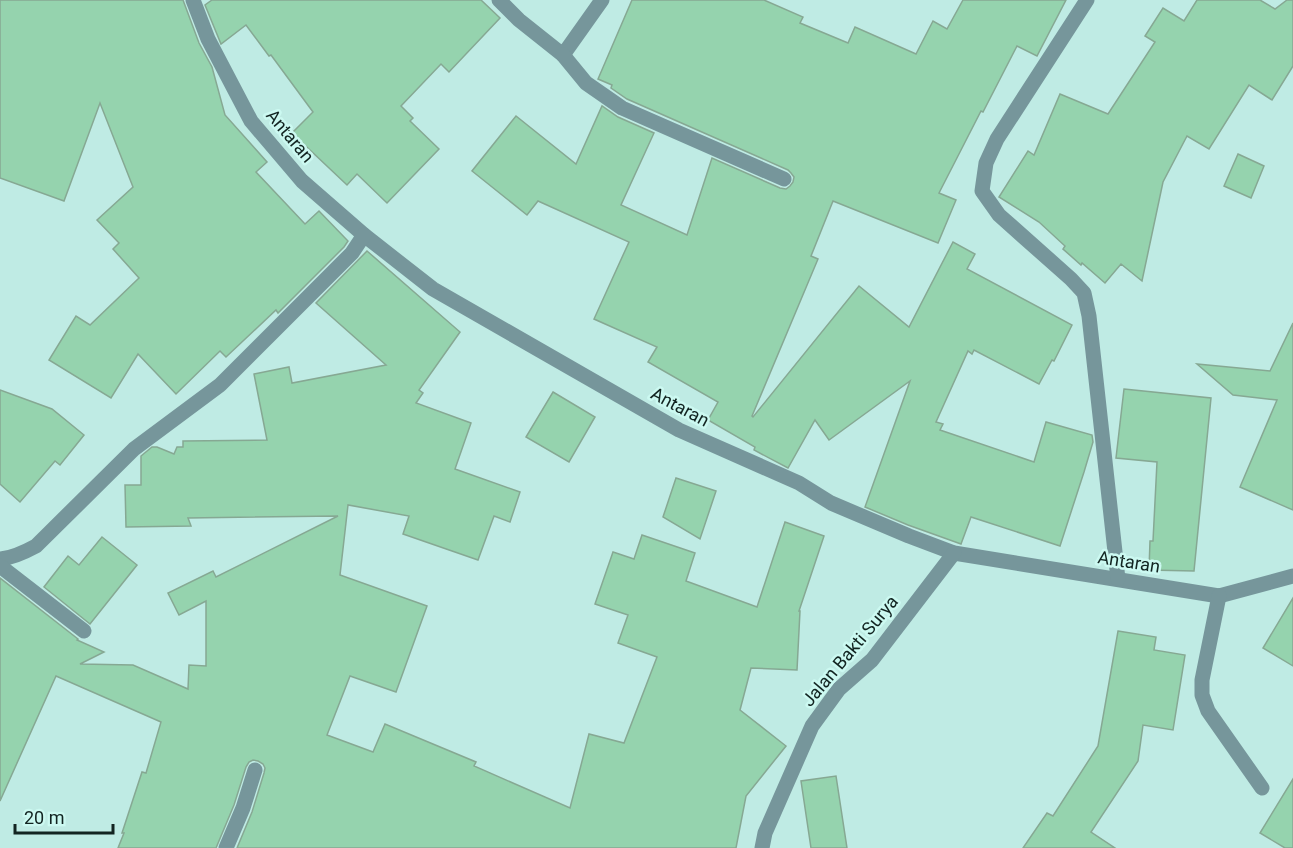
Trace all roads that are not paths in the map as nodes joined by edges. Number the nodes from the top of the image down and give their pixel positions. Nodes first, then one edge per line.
1 (193, 0) edge
2 (499, 0) edge
3 (602, 0) edge
4 (1087, 0) edge
5 (563, 55) junction
6 (784, 179) dead end
7 (364, 235) junction
8 (954, 553) junction
9 (0, 559) edge
10 (0, 566) edge
11 (1293, 576) edge
12 (1118, 579) junction
13 (1220, 596) junction
14 (84, 631) dead end
15 (255, 770) dead end
16 (1262, 788) dead end
17 (226, 848) edge
18 (762, 848) edge

1 - 7 street, Antaran
2 - 5 street
3 - 5 street
4 - 12 street
5 - 6 street
7 - 8 street, Antaran
7 - 9 street
8 - 12 street, Antaran
8 - 18 street, Jalan Bakti Surya
10 - 14 street
11 - 13 street, Antaran
12 - 13 street, Antaran
13 - 16 street
15 - 17 street

